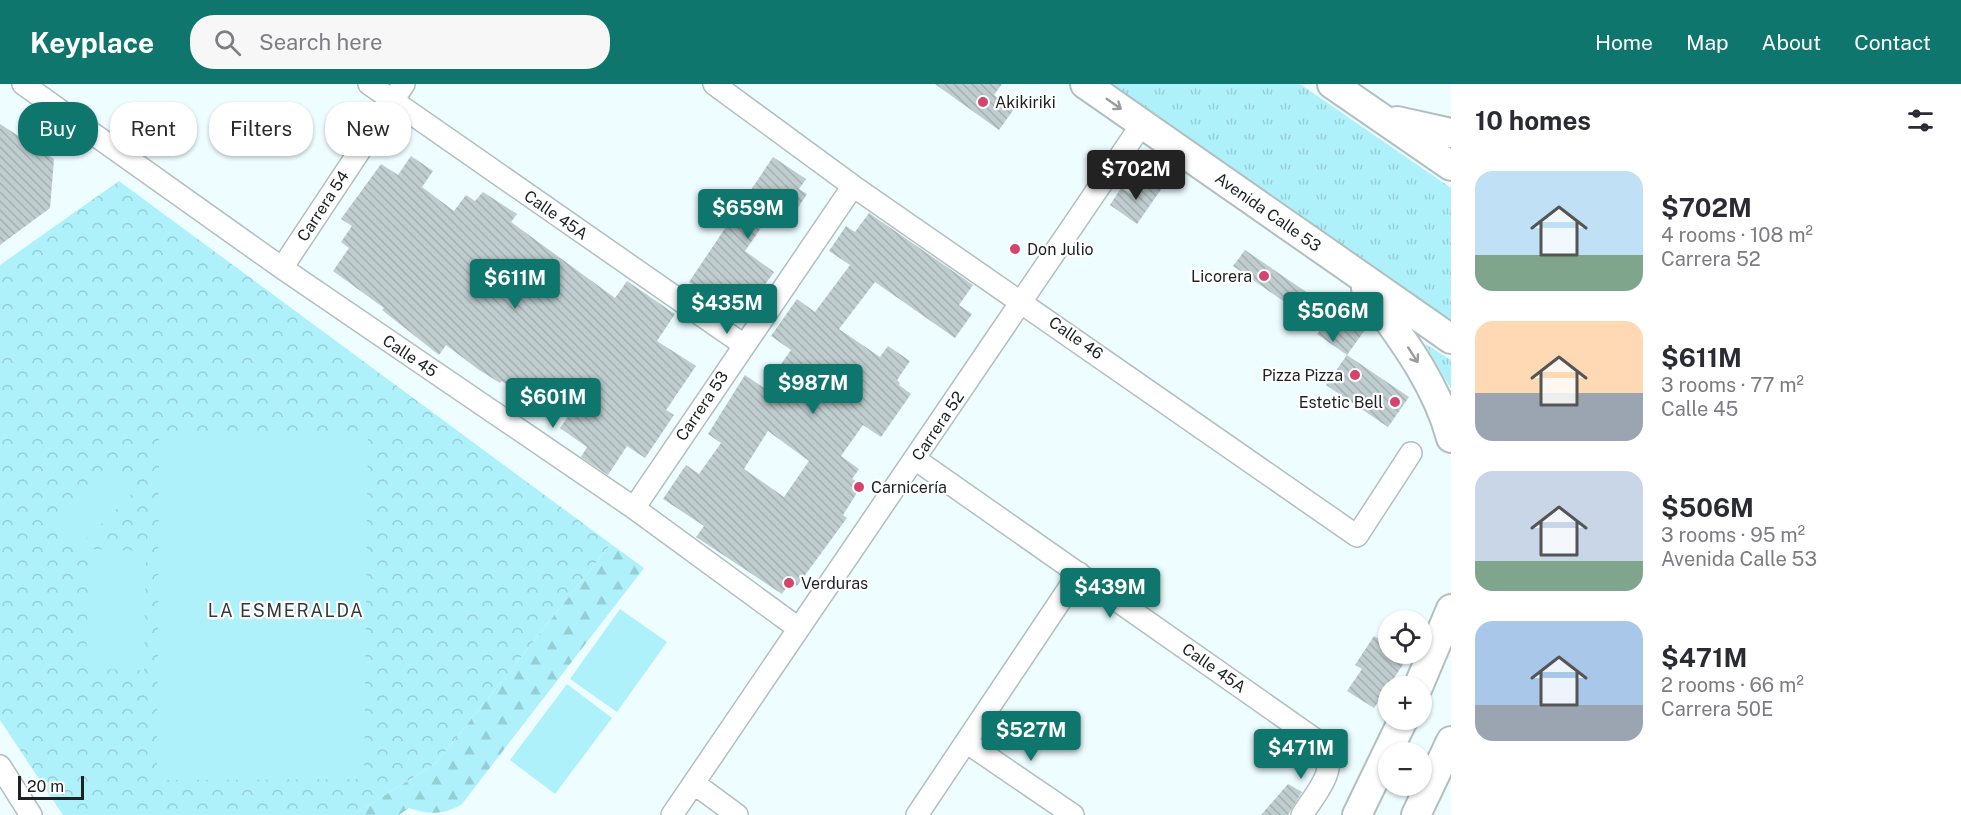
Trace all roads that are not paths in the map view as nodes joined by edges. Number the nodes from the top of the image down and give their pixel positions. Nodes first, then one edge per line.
1 (23, 84) edge
2 (369, 84) edge
3 (714, 84) edge
4 (1085, 84) edge
5 (1332, 84) edge
6 (398, 92) edge
7 (1380, 117) junction
8 (1142, 124) junction
9 (1451, 133) edge
10 (1451, 166) edge
11 (853, 186) junction
12 (282, 268) junction
13 (1355, 273) junction
14 (1023, 302) junction
15 (1451, 339) edge
16 (744, 345) junction
17 (1451, 438) edge
18 (1411, 453) dead end
19 (915, 459) junction
20 (634, 508) junction
21 (1079, 573) junction
22 (1451, 609) edge
23 (798, 627) junction
24 (1423, 676) edge
25 (1398, 730) edge
26 (1451, 741) edge
27 (966, 742) junction
28 (0, 766) edge
29 (695, 784) junction
30 (31, 815) edge
31 (672, 815) edge
32 (737, 815) edge
33 (917, 815) edge
34 (1073, 815) edge
35 (1302, 815) edge
36 (1357, 815) edge
37 (1416, 815) edge

1 - 12 street, Calle 45
2 - 6 street, Calle 45A
3 - 11 street, Calle 46
4 -> 8 main road, Avenida Calle 53
5 - 7 main road
6 - 12 street, Carrera 54
6 - 16 street, Calle 45A
7 - 9 main road
7 - 10 main road
8 - 13 main road, Avenida Calle 53
8 - 14 street, Carrera 52
11 - 14 street, Calle 46
11 - 16 street, Carrera 53
12 - 20 street, Calle 45
13 - 15 main road, Avenida Calle 53
13 -> 17 main road
14 - 18 street, Calle 46
14 - 19 street, Carrera 52
16 - 20 street, Carrera 53
19 - 21 street, Calle 45A
19 - 23 street, Carrera 52
20 - 23 street, Calle 45
21 - 27 street
21 - 35 street, Calle 45A
22 - 24 main road
23 - 29 street, Carrera 52
25 - 36 main road
26 - 37 main road
27 - 33 street
27 - 34 street
28 - 30 street
29 - 31 street, Carrera 52
29 - 32 street

